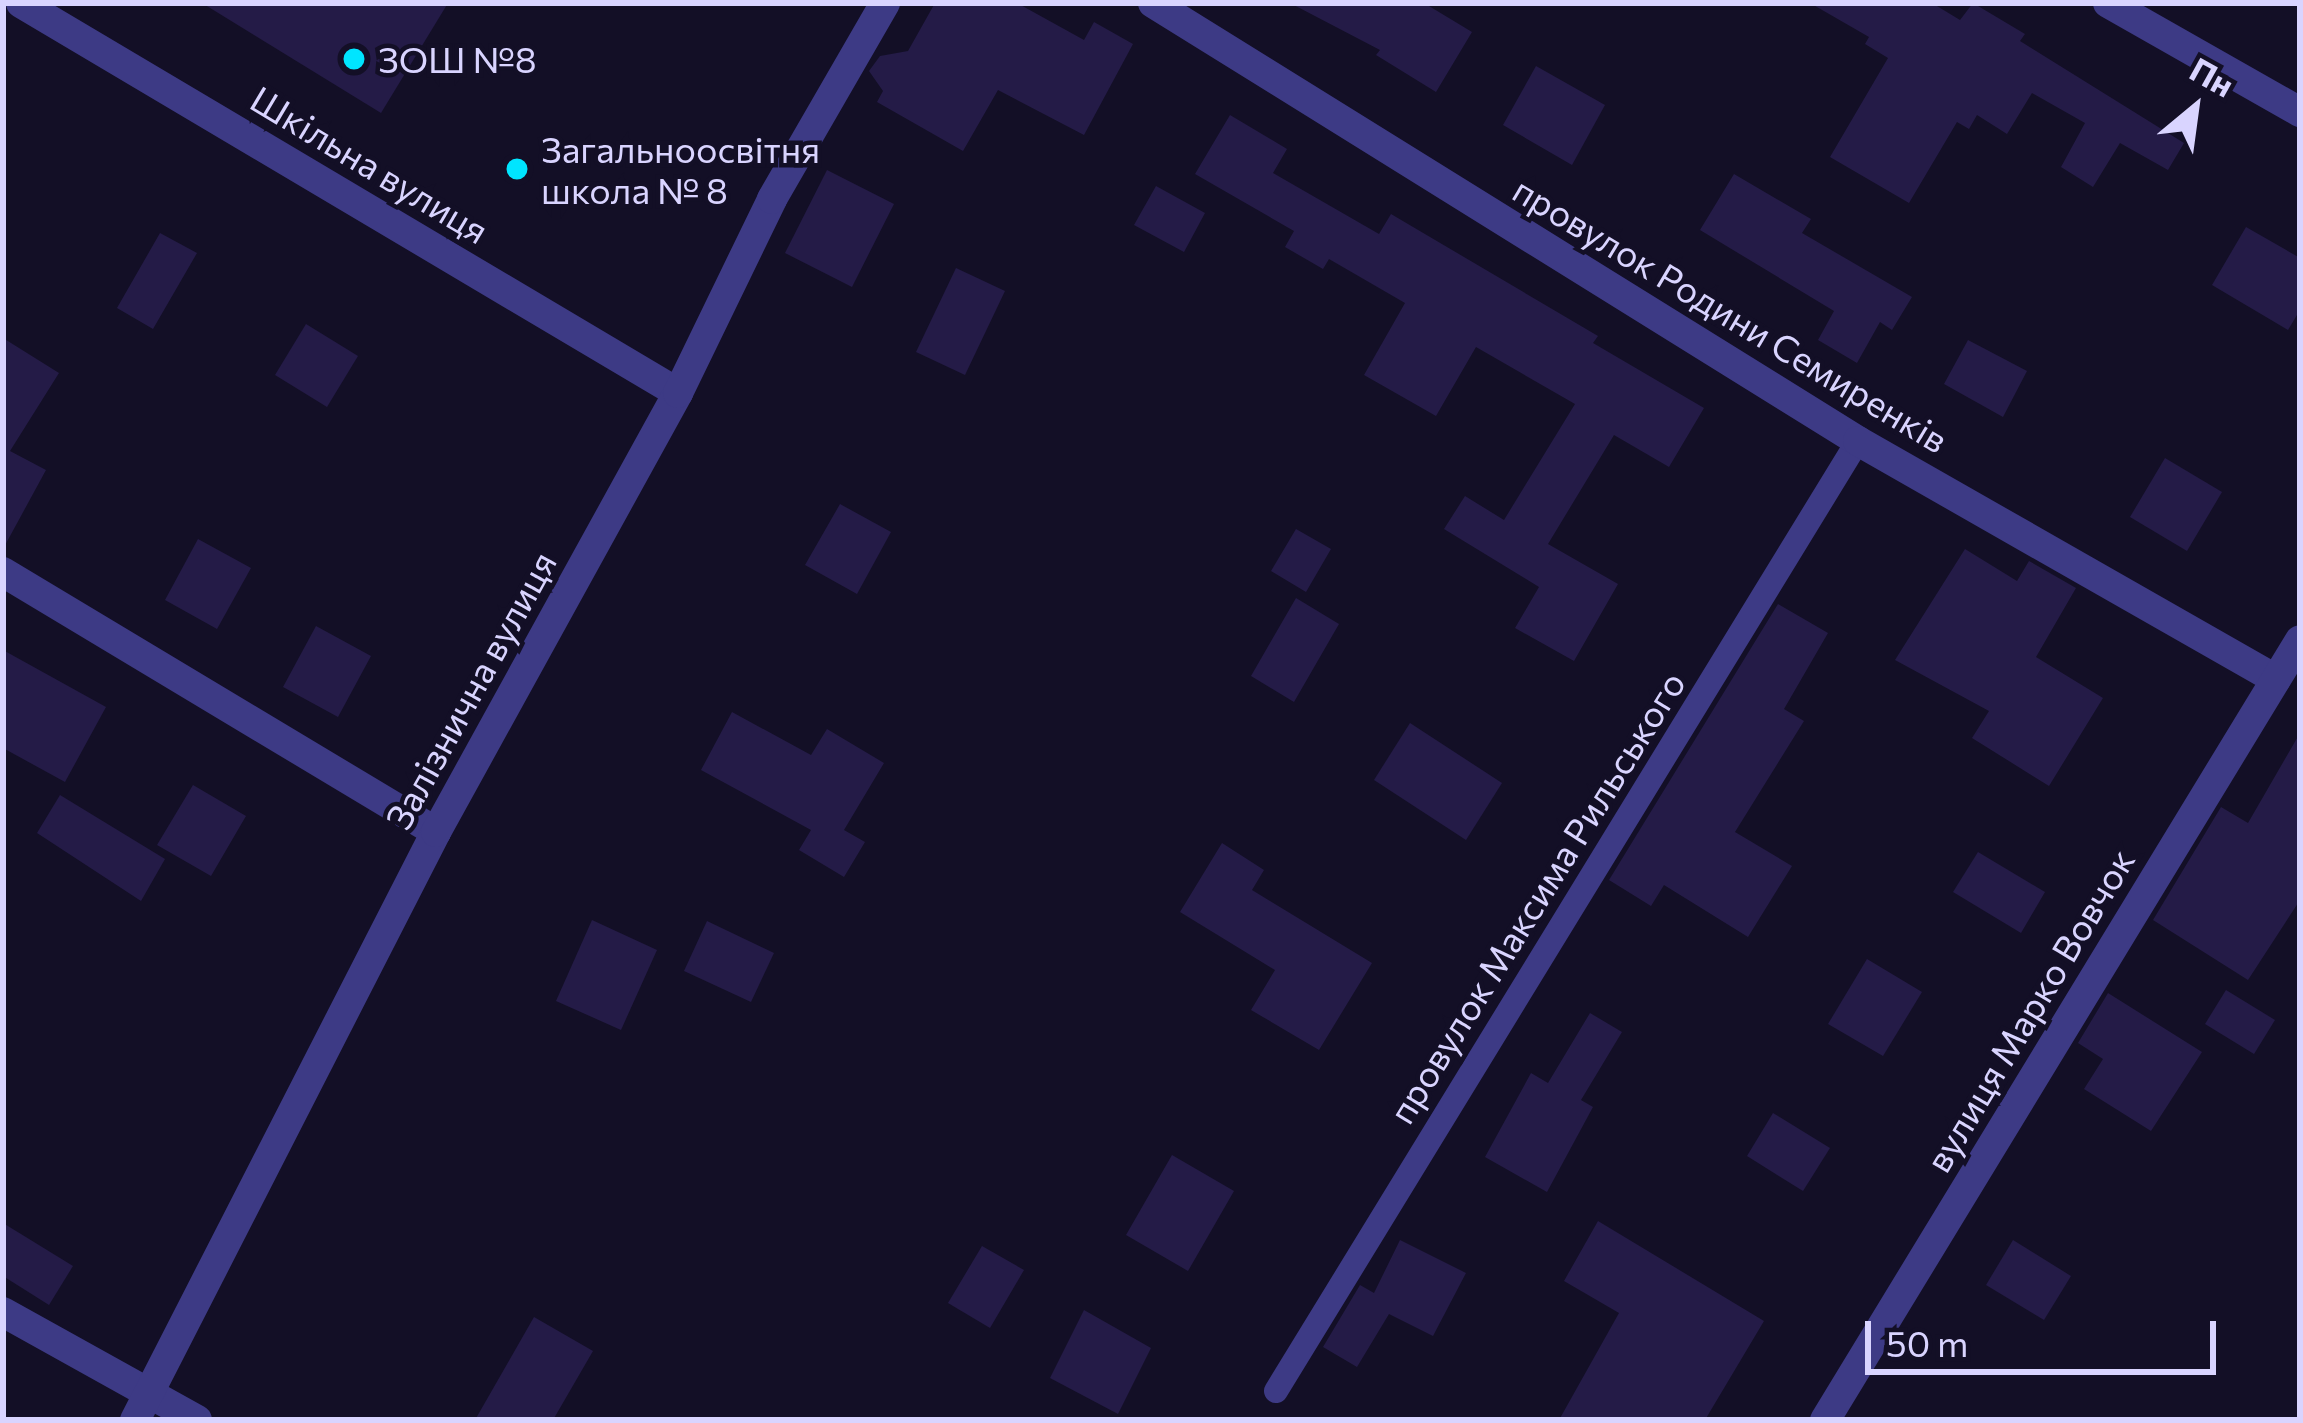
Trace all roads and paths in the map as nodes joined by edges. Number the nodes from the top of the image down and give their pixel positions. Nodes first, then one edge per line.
1 (21, 3) edge
2 (885, 3) edge
3 (1153, 3) edge
4 (2108, 3) edge
5 (2300, 112) edge
6 (678, 393) junction
7 (1858, 441) junction
8 (3, 572) edge
9 (2300, 640) edge
10 (2276, 679) junction
11 (436, 832) junction
12 (3, 1312) edge
13 (1276, 1391) dead end
14 (141, 1407) edge
15 (197, 1420) edge
16 (1826, 1420) edge

1 - 6 street, Шкільна вулиця
2 - 6 street, Залізнична вулиця
3 - 7 street, провулок Родини Семиренків
4 - 5 street
6 - 11 street, Залізнична вулиця
7 - 10 street, провулок Родини Семиренків
7 - 13 lane, провулок Максима Рильського
8 - 11 street
9 - 10 street, вулиця Марко Вовчок
10 - 16 street, вулиця Марко Вовчок
11 - 14 street, Залізнична вулиця
12 - 14 street
14 - 15 street

